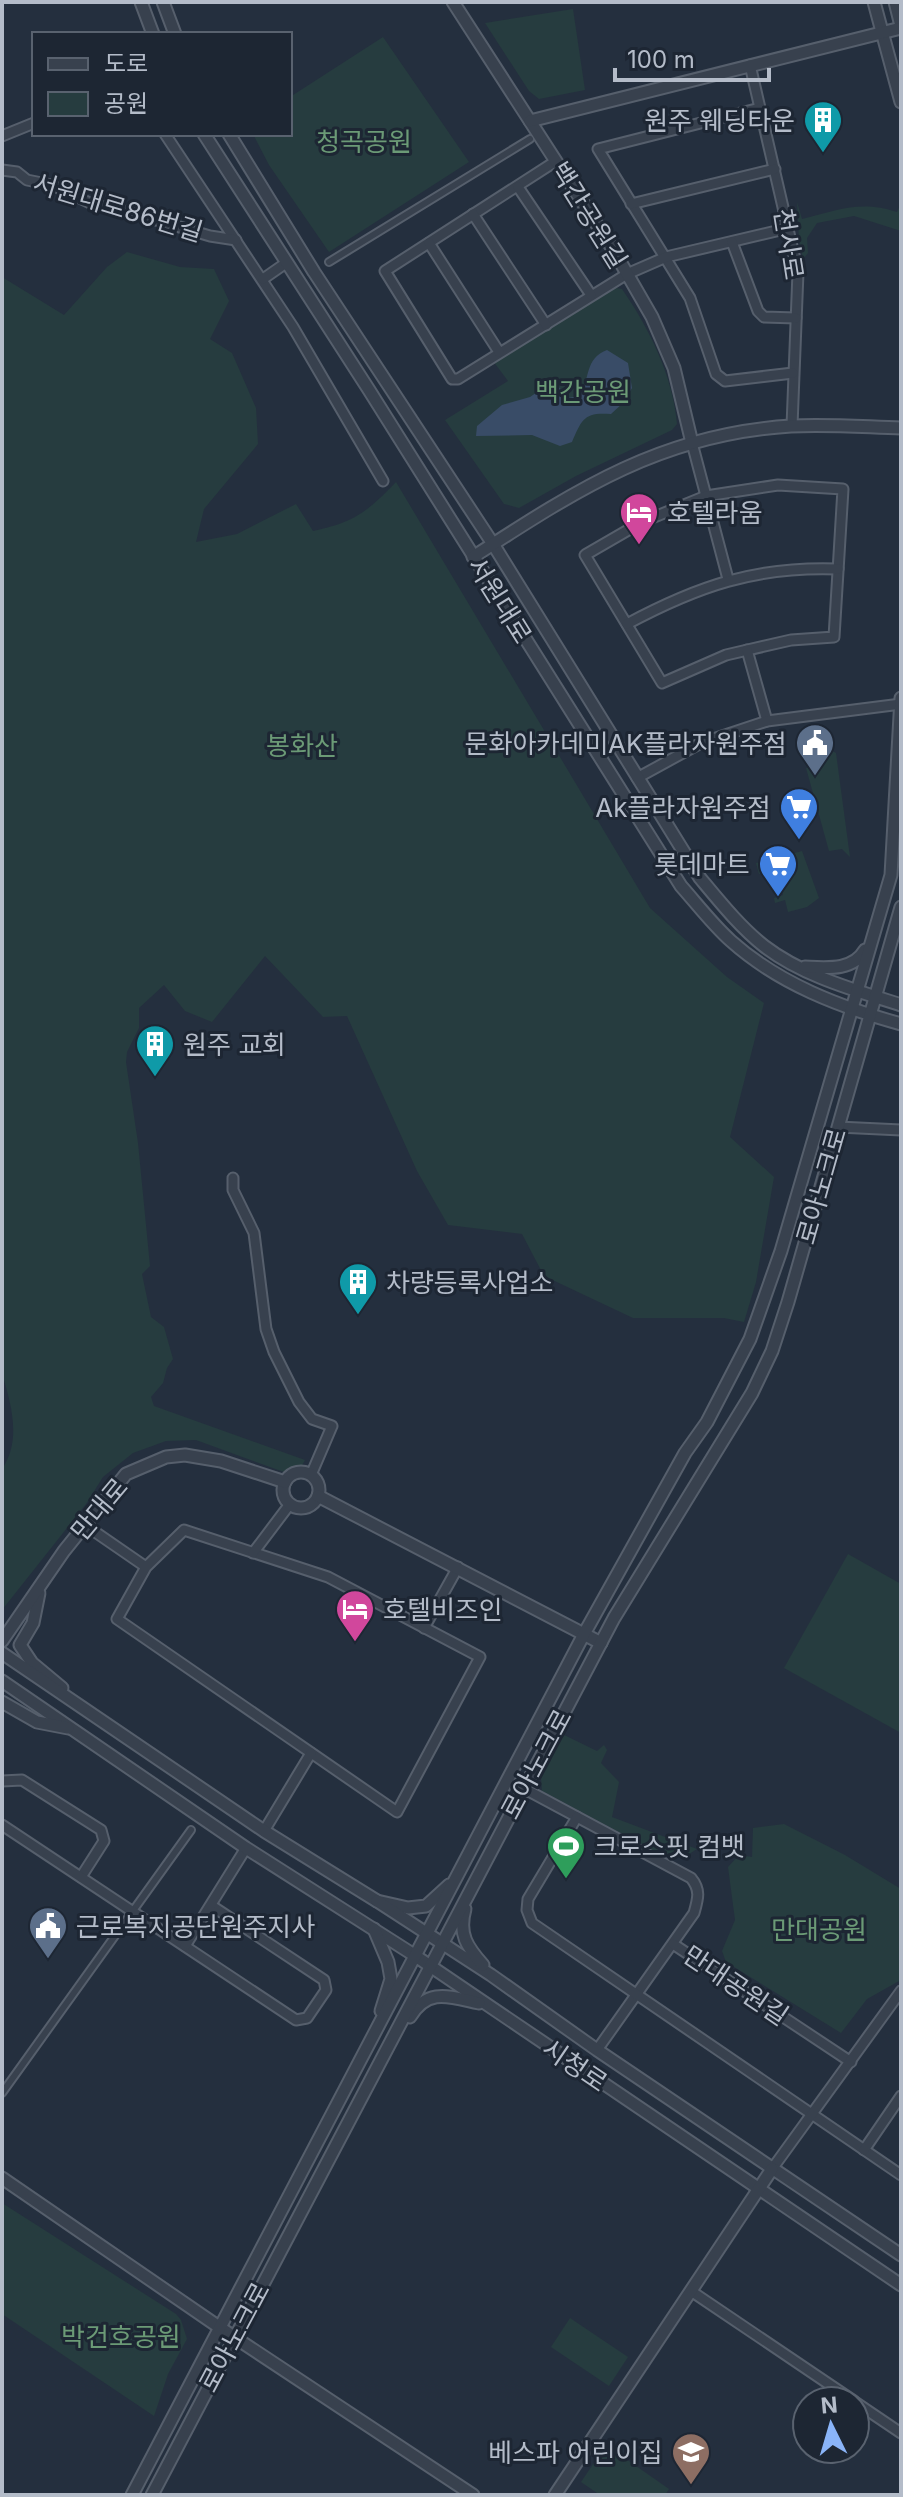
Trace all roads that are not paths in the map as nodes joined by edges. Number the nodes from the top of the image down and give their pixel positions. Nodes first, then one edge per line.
1 (141, 2) edge
2 (163, 2) edge
3 (453, 2) edge
4 (874, 2) edge
5 (895, 2) edge
6 (901, 27) edge
7 (152, 32) edge
8 (174, 32) edge
9 (882, 32) junction
10 (750, 65) junction
11 (901, 102) edge
12 (760, 108) junction
13 (530, 121) junction
14 (32, 124) edge
15 (2, 136) edge
16 (166, 136) edge
17 (205, 136) edge
18 (230, 136) edge
19 (530, 139) dead end
20 (556, 161) junction
21 (775, 169) junction
22 (2, 170) edge
23 (518, 187) junction
24 (631, 204) junction
25 (473, 214) junction
26 (789, 228) junction
27 (236, 240) junction
28 (732, 242) junction
29 (429, 243) junction
30 (302, 252) junction
31 (666, 257) junction
32 (329, 262) dead end
33 (286, 263) junction
34 (627, 274) junction
35 (263, 279) junction
36 (591, 295) junction
37 (796, 318) junction
38 (546, 325) junction
39 (499, 352) junction
40 (793, 373) junction
41 (792, 426) junction
42 (901, 428) edge
43 (692, 443) junction
44 (383, 481) dead end
45 (706, 496) junction
46 (493, 544) junction
47 (473, 557) junction
48 (838, 569) junction
49 (728, 579) junction
50 (627, 624) junction
51 (747, 650) junction
52 (901, 698) edge
53 (901, 704) edge
54 (767, 721) junction
55 (637, 778) junction
56 (901, 907) edge
57 (874, 927) junction
58 (797, 967) junction
59 (858, 990) junction
60 (875, 996) junction
61 (901, 1005) edge
62 (852, 1010) junction
63 (869, 1015) junction
64 (901, 1024) edge
65 (838, 1127) junction
66 (901, 1130) edge
67 (233, 1178) dead end
68 (781, 1251) junction
69 (802, 1255) junction
70 (311, 1475) junction
71 (285, 1482) junction
72 (318, 1496) junction
73 (290, 1504) junction
74 (85, 1525) junction
75 (253, 1553) junction
76 (146, 1567) junction
77 (458, 1567) junction
78 (41, 1584) junction
79 (424, 1628) junction
80 (584, 1634) junction
81 (2, 1641) edge
82 (601, 1643) junction
83 (2, 1653) edge
84 (2, 1681) edge
85 (2, 1702) edge
86 (80, 1707) junction
87 (72, 1729) junction
88 (311, 1753) junction
89 (2, 1781) edge
90 (523, 1788) junction
91 (577, 1817) junction
92 (2, 1825) edge
93 (191, 1830) dead end
94 (264, 1831) junction
95 (246, 1848) junction
96 (458, 1876) junction
97 (81, 1877) junction
98 (471, 1885) junction
99 (377, 1901) junction
100 (212, 1906) junction
101 (134, 1912) junction
102 (373, 1929) junction
103 (426, 1932) junction
104 (442, 1943) junction
105 (673, 1944) junction
106 (185, 1946) junction
107 (414, 1955) junction
108 (430, 1966) junction
109 (491, 1975) junction
110 (901, 1991) edge
111 (638, 1995) junction
112 (485, 2004) junction
113 (378, 2024) junction
114 (395, 2030) junction
115 (597, 2050) junction
116 (851, 2062) junction
117 (2, 2093) edge
118 (901, 2096) edge
119 (813, 2115) junction
120 (864, 2150) junction
121 (772, 2169) junction
122 (901, 2175) edge
123 (2, 2178) edge
124 (760, 2189) junction
125 (901, 2255) edge
126 (901, 2285) edge
127 (691, 2291) junction
128 (219, 2327) junction
129 (234, 2337) junction
130 (830, 2385) edge
131 (871, 2413) edge
132 (901, 2433) edge
133 (132, 2495) edge
134 (152, 2495) edge
135 (473, 2495) edge
136 (555, 2495) edge

1 - 7 street
2 - 8 street
3 - 13 street, 백간공원길
4 - 9 street
5 - 6 street
6 - 9 street
9 - 10 street
9 - 11 street
10 - 12 street, 천사로
10 - 13 street
12 - 21 street, 천사로
12 - 24 street
13 - 20 street, 백간공원길
14 - 15 street
16 - 27 street, 서원대로86번길
17 - 33 street, 서원대로
18 - 30 street, 서원대로
19 - 32 street
20 - 23 street
20 - 34 street, 백간공원길
21 - 24 street
21 - 26 street, 천사로
22 - 27 street, 서원대로86번길
23 - 25 street
23 - 36 street
24 - 31 street
25 - 29 street
25 - 38 street
26 - 28 street
26 - 37 street, 천사로
27 - 35 street, 서원대로86번길
28 - 31 street
28 - 37 street
29 - 39 street
29 - 39 street
30 - 33 street
30 - 46 street, 서원대로
31 - 34 street
31 - 40 street
33 - 35 street
33 - 47 street, 서원대로
34 - 36 street
34 - 43 street, 백간공원길
35 - 44 street, 서원대로86번길
36 - 38 street
37 - 40 street, 천사로
38 - 39 street
40 - 41 street, 천사로
41 - 42 street
41 - 43 street
43 - 45 street
43 - 46 street
45 - 48 street
45 - 49 street
45 - 50 street
46 - 47 street
46 - 55 street, 서원대로
47 - 62 street, 서원대로
48 - 49 street
48 - 51 street
49 - 50 street
50 - 51 street
51 - 54 street
52 - 53 street
53 - 54 street
53 - 57 street
54 - 55 street
55 - 58 street, 서원대로
56 - 60 street, 로아노크로
57 - 58 street
57 - 59 street, 로아노크로
58 - 59 street, 서원대로
59 - 60 street, 서원대로
59 - 62 street, 로아노크로
60 - 61 street
60 - 63 street, 로아노크로
62 - 63 street, 서원대로
62 - 68 street, 로아노크로
63 - 64 street
63 - 65 street, 로아노크로
65 - 66 street
65 - 69 street, 로아노크로
67 - 70 street
68 - 69 street
68 - 80 street, 로아노크로
69 - 82 street, 로아노크로
70 - 71 street
70 - 72 street
71 - 73 street
71 - 74 street, 만대로
72 - 73 street
72 - 77 street
73 - 75 street
74 - 76 street
74 - 78 street, 만대로
75 - 76 street
75 - 79 street
76 - 88 street
77 - 79 street
77 - 80 street
78 - 81 street, 만대로
78 - 86 street
79 - 88 street
80 - 82 street
80 - 96 street, 로아노크로
82 - 90 street, 로아노크로
83 - 86 street
84 - 87 street, 시청로
85 - 87 street
86 - 94 street
87 - 95 street, 시청로
88 - 94 street
89 - 97 street
90 - 91 street
90 - 98 street, 로아노크로
91 - 105 street
91 - 111 street
92 - 97 street
93 - 101 street
94 - 99 street, 시청로
95 - 100 street
95 - 102 street, 시청로
96 - 99 street
96 - 103 street, 로아노크로
97 - 101 street
98 - 104 street, 로아노크로
98 - 109 street
99 - 103 street, 시청로
100 - 106 street
100 - 106 street
101 - 106 street
101 - 117 street
102 - 107 street, 시청로
102 - 113 street
103 - 104 street, 시청로
103 - 107 street, 로아노크로
104 - 108 street, 로아노크로
104 - 109 street, 시청로
105 - 111 street, 만대공원길
105 - 116 street, 만대공원길
107 - 108 street, 시청로
107 - 113 street, 로아노크로
108 - 112 street, 시청로
108 - 114 street, 로아노크로
109 - 115 street, 시청로
110 - 116 street
111 - 115 street, 만대공원길
111 - 119 street
112 - 114 street
112 - 124 street, 시청로
113 - 128 street, 로아노크로
114 - 129 street, 로아노크로
115 - 121 street, 시청로
116 - 119 street
118 - 120 street
119 - 120 street
119 - 121 street
120 - 122 street
121 - 124 street
121 - 125 street, 시청로
123 - 128 street, 로아노크로
124 - 126 street, 시청로
124 - 127 street
127 - 130 street
127 - 136 street
128 - 129 street
128 - 133 street, 로아노크로
129 - 134 street, 로아노크로
129 - 135 street
131 - 132 street

